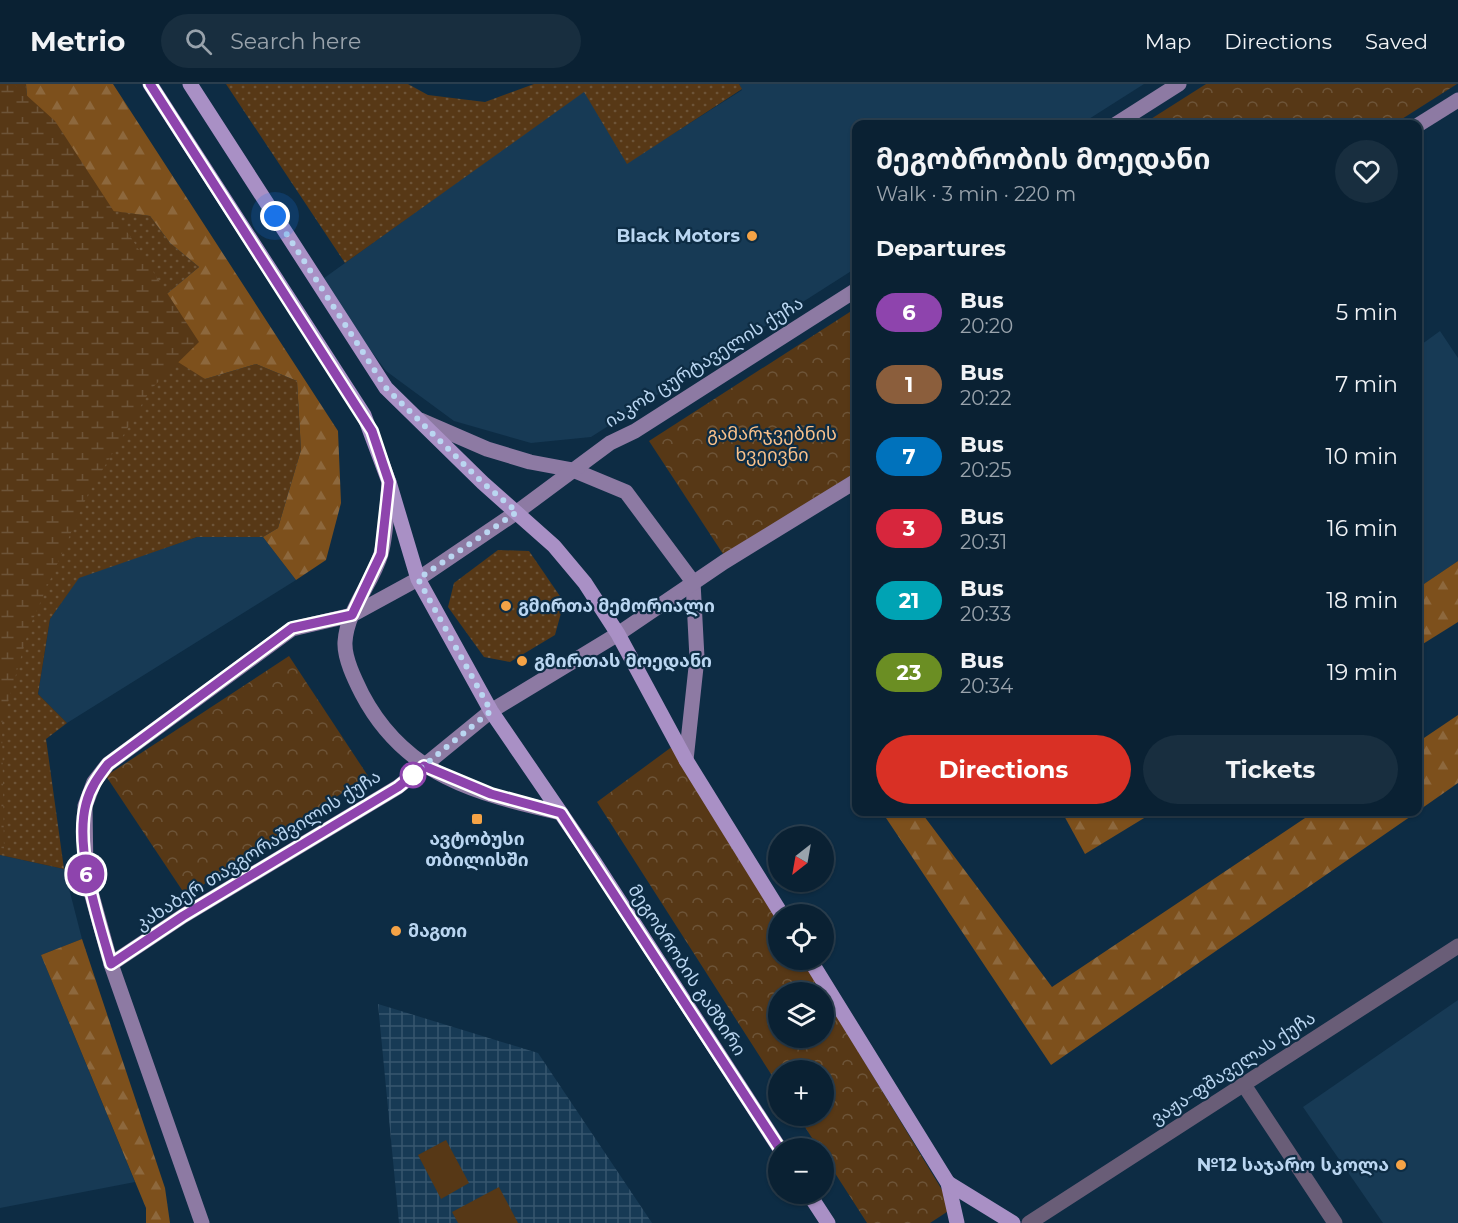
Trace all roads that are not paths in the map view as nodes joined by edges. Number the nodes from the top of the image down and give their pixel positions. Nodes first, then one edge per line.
1 (150, 84) edge
2 (190, 84) edge
3 (1179, 84) edge
4 (1458, 100) edge
5 (1122, 120) edge
6 (1422, 122) edge
7 (852, 293) edge
8 (416, 418) junction
9 (573, 470) junction
10 (389, 482) junction
11 (852, 483) edge
12 (517, 512) junction
13 (418, 579) junction
14 (693, 582) junction
15 (352, 615) junction
16 (618, 634) junction
17 (491, 711) junction
18 (686, 760) junction
19 (424, 766) junction
20 (561, 813) junction
21 (775, 904) edge
22 (1458, 946) edge
23 (111, 964) junction
24 (816, 970) edge
25 (1244, 1085) junction
26 (773, 1138) edge
27 (948, 1183) junction
28 (816, 1204) edge
29 (202, 1223) edge
30 (828, 1223) edge
31 (957, 1223) edge
32 (1013, 1223) edge
33 (1029, 1223) edge
34 (1335, 1223) edge

1 - 10 main road
2 - 8 main road
3 - 5 main road
4 - 6 main road
7 - 9 main road, იაკობ ცურტაველის ქუჩა
8 - 9 main road
8 - 12 main road
9 - 12 main road
9 - 14 main road
10 - 13 main road
10 - 15 main road
11 - 14 main road
12 - 13 main road
12 - 16 main road
13 - 15 main road
13 - 17 main road
14 - 16 main road
14 - 18 main road
15 - 19 main road
15 - 23 main road
16 - 17 main road
16 - 18 main road
17 - 19 main road
17 - 20 main road
18 - 21 main road
19 - 20 main road
19 - 23 main road, კახაბერ თავგორაშვილის ქუჩა
20 - 26 main road, მეგობრობის გამზირი
22 - 25 street, ვაჟა-ფშაველას ქუჩა
23 - 29 main road
24 - 27 main road
25 - 33 street, ვაჟა-ფშაველას ქუჩა
25 - 34 street
27 - 31 main road
27 - 32 main road
28 - 30 main road

